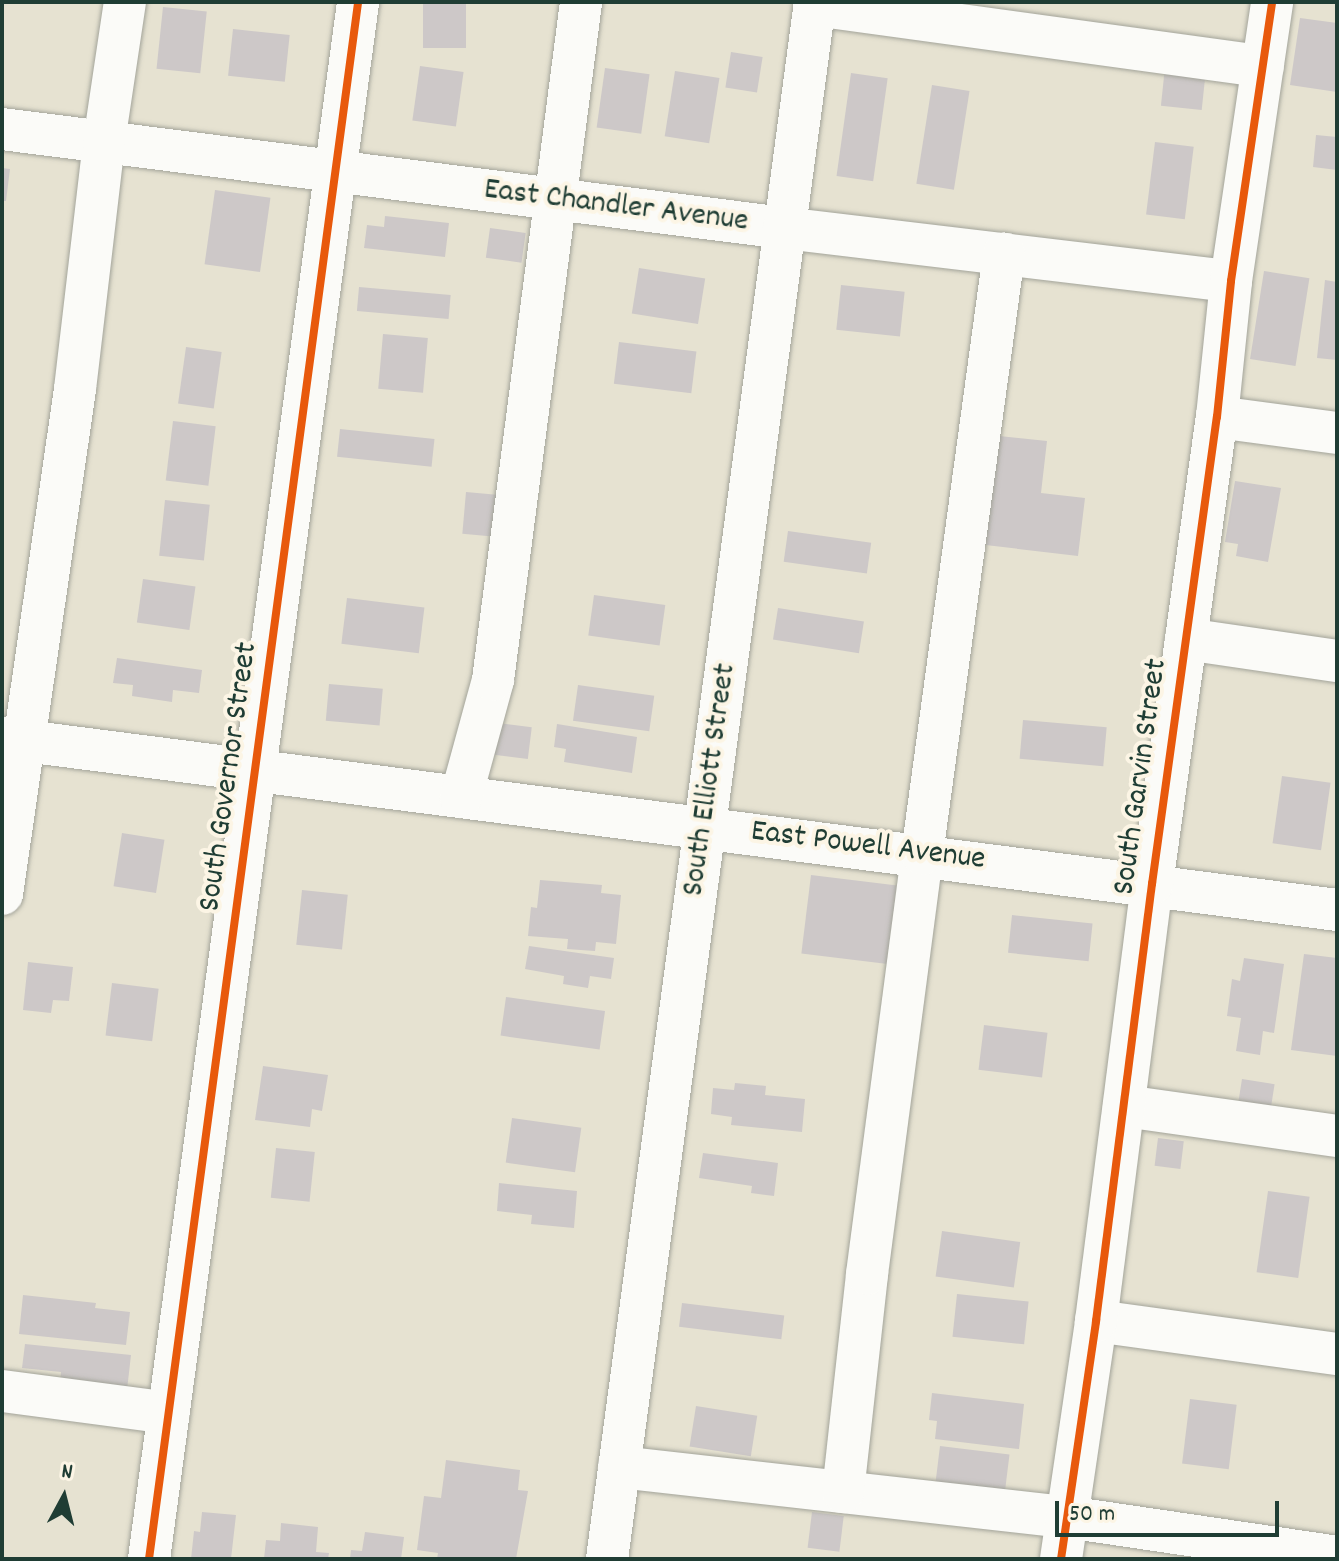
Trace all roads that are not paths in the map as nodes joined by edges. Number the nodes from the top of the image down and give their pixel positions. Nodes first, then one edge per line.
1 (125, 2) edge
2 (358, 2) edge
3 (581, 2) edge
4 (1272, 2) edge
5 (815, 4) edge
6 (1263, 66) junction
7 (2, 129) edge
8 (104, 142) junction
9 (335, 172) junction
10 (554, 200) junction
11 (784, 228) junction
12 (1004, 254) junction
13 (1231, 281) junction
14 (1217, 417) junction
15 (1337, 433) edge
16 (1186, 639) junction
17 (1337, 661) edge
18 (14, 740) edge
19 (255, 771) junction
20 (461, 797) junction
21 (705, 826) junction
22 (922, 854) junction
23 (1152, 884) junction
24 (2, 894) edge
25 (1337, 910) edge
26 (1124, 1106) junction
27 (1337, 1136) edge
28 (1096, 1321) junction
29 (1337, 1354) edge
30 (2, 1391) edge
31 (169, 1413) junction
32 (619, 1467) junction
33 (843, 1492) junction
34 (1067, 1517) junction
35 (1337, 1557) edge
36 (149, 1559) edge
37 (607, 1559) edge
38 (1061, 1559) edge

1 - 8 street
2 - 9 street, South Governor Street
3 - 10 street
4 - 6 street, South Garvin Street
5 - 6 street
5 - 11 street, South Elliott Street
6 - 13 street, South Garvin Street
7 - 8 street, East Chandler Avenue
8 - 9 street, East Chandler Avenue
8 - 18 street
9 - 10 street, East Chandler Avenue
9 - 19 street, South Governor Street
10 - 11 street, East Chandler Avenue
10 - 20 street
11 - 12 street, East Chandler Avenue
11 - 21 street, South Elliott Street
12 - 13 street, East Chandler Avenue
12 - 22 street
13 - 14 street, South Garvin Street
14 - 15 street
14 - 16 street, South Garvin Street
16 - 17 street
16 - 23 street, South Garvin Street
18 - 19 street, East Powell Avenue
18 - 24 street
19 - 20 street, East Powell Avenue
19 - 31 street, South Governor Street
20 - 21 street, East Powell Avenue
21 - 22 street, East Powell Avenue
21 - 32 street, South Elliott Street
22 - 23 street, East Powell Avenue
22 - 33 street
23 - 25 street, East Powell Avenue
23 - 26 street, South Garvin Street
26 - 27 street
26 - 28 street, South Garvin Street
28 - 29 street
28 - 34 street, South Garvin Street
30 - 31 street
31 - 36 street, South Governor Street
32 - 33 street
32 - 37 street, South Elliott Street
33 - 34 street
34 - 35 street
34 - 38 street, South Garvin Street

